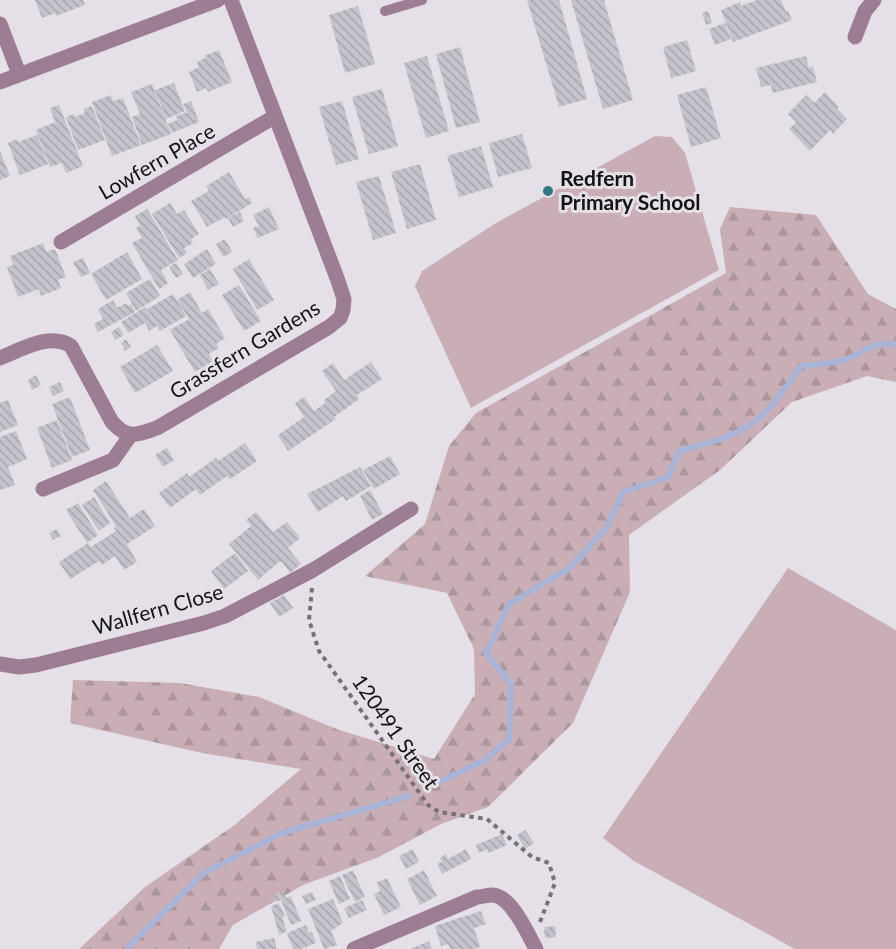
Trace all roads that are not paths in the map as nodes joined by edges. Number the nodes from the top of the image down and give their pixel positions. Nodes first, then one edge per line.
1 (218, 0) edge
2 (231, 0) edge
3 (422, 0) edge
4 (874, 0) edge
5 (385, 11) dead end
6 (0, 24) edge
7 (855, 37) dead end
8 (19, 74) junction
9 (0, 82) edge
10 (274, 117) junction
11 (61, 242) dead end
12 (0, 358) edge
13 (130, 436) junction
14 (43, 489) dead end
15 (411, 509) dead end
16 (0, 664) edge
17 (534, 945) edge
18 (354, 949) edge

1 - 8 street
2 - 10 street, Grassfern Gardens
3 - 5 lane
4 - 7 street
6 - 8 street
8 - 9 street
10 - 11 street, Lowfern Place
10 - 13 street, Grassfern Gardens
12 - 13 street
13 - 14 street
15 - 16 street, Wallfern Close
17 - 18 street

